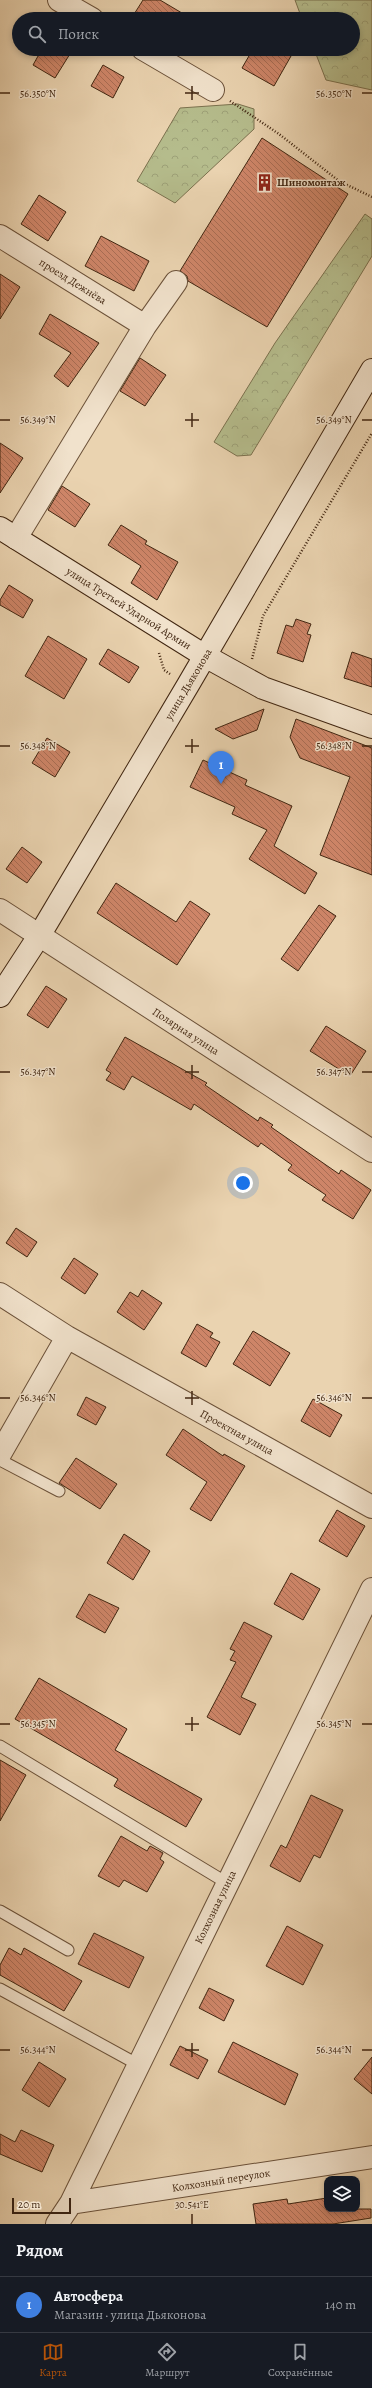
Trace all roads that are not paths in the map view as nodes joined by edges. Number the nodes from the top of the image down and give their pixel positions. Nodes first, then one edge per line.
1 (60, 0) edge
2 (80, 12) edge
3 (155, 56) edge
4 (213, 90) road end
5 (0, 236) edge
6 (176, 282) dead end
7 (145, 326) junction
8 (372, 370) edge
9 (8, 533) edge
10 (205, 656) junction
11 (372, 727) edge
12 (0, 910) edge
13 (39, 936) junction
14 (0, 996) edge
15 (372, 1151) edge
16 (0, 1294) edge
17 (67, 1337) junction
18 (0, 1454) edge
19 (0, 1460) edge
20 (59, 1491) dead end
21 (372, 1507) edge
22 (372, 1589) edge
23 (0, 1746) edge
24 (227, 1883) junction
25 (0, 1911) edge
26 (68, 1950) dead end
27 (0, 1989) edge
28 (137, 2064) junction
29 (371, 2156) edge
30 (71, 2203) junction
31 (57, 2224) edge

1 - 2 street
3 - 4 street
5 - 7 street, проезд Дежнёва
6 - 7 street
7 - 9 street
8 - 10 street, улица Дьяконова
9 - 10 street, улица Третьей Ударной Армии
10 - 11 street, улица Третьей Ударной Армии
10 - 13 street, улица Дьяконова
12 - 13 street, Полярная улица
13 - 14 street, улица Дьяконова
13 - 15 street, Полярная улица
16 - 17 street, Проектная улица
17 - 18 street
17 - 21 street, Проектная улица
19 - 20 lane
22 - 24 street, Колхозная улица
23 - 24 lane
24 - 28 street, Колхозная улица
25 - 26 lane
27 - 28 lane
28 - 30 street, Колхозная улица
29 - 30 street, Колхозный переулок
30 - 31 street, Колхозная улица

